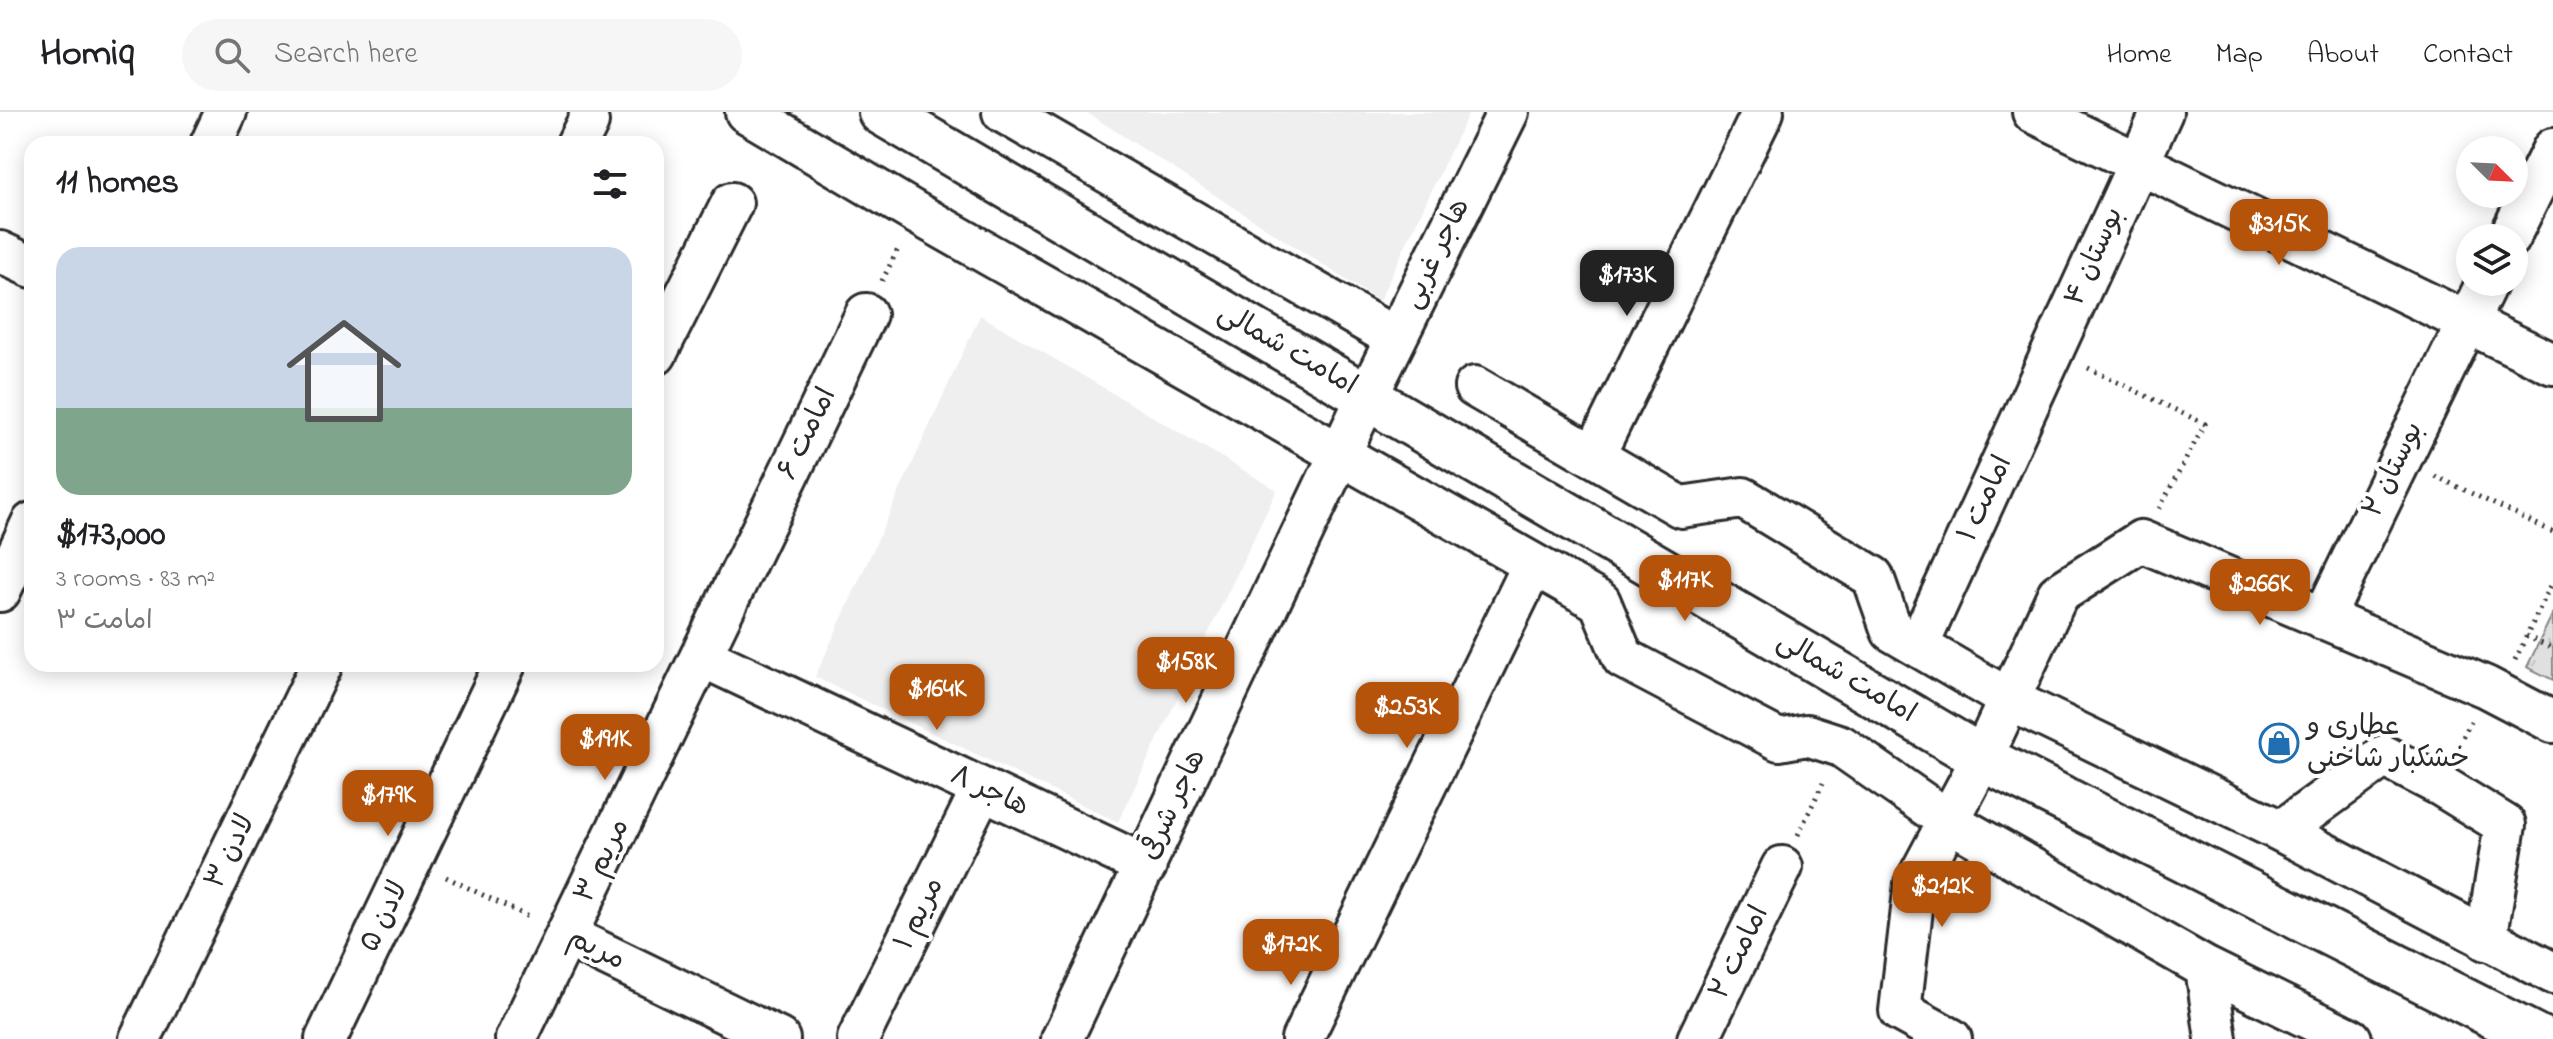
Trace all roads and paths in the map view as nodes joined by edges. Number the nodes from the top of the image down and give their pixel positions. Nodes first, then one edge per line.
1 (226, 112) edge
2 (746, 112) edge
3 (881, 112) edge
4 (1003, 112) edge
5 (1508, 112) edge
6 (1763, 112) edge
7 (2033, 112) edge
8 (2162, 112) edge
9 (215, 136) edge
10 (2553, 149) edge
11 (2137, 163) junction
12 (732, 203) dead end
13 (916, 213) junction
14 (2516, 224) edge
15 (0, 252) edge
16 (24, 263) edge
17 (2480, 296) edge
18 (866, 314) joint
19 (2467, 322) junction
20 (664, 338) edge
21 (1395, 338) junction
22 (2053, 352) junction
23 (2553, 364) edge
24 (1475, 387) dead end
25 (1367, 397) junction
26 (1341, 454) junction
27 (1595, 454) junction
28 (2399, 459) junction
29 (2553, 532) edge
30 (24, 540) edge
31 (2141, 541) junction
32 (1533, 565) junction
33 (2553, 581) edge
34 (0, 591) edge
35 (2323, 619) junction
36 (2526, 636) junction
37 (1918, 646) junction
38 (2553, 649) edge
39 (701, 656) junction
40 (318, 672) edge
41 (501, 672) edge
42 (2492, 690) junction
43 (2010, 700) junction
44 (2553, 722) edge
45 (1841, 746) junction
46 (1982, 758) junction
47 (2440, 785) junction
48 (982, 789) junction
49 (1947, 820) junction
50 (2281, 831) junction
51 (413, 861) junction
52 (1146, 866) junction
53 (1782, 867) joint
54 (567, 936) junction
55 (2486, 940) junction
56 (2206, 968) junction
57 (2553, 973) edge
58 (715, 1025) edge
59 (140, 1039) edge
60 (326, 1039) edge
61 (516, 1039) edge
62 (779, 1039) edge
63 (858, 1039) edge
64 (1062, 1039) edge
65 (1302, 1039) edge
66 (1698, 1039) edge
67 (1951, 1039) edge
68 (2216, 1039) edge
69 (2351, 1039) edge
70 (2540, 1039) edge

1 - 9 street
2 - 13 street
3 - 25 main road, امامت شمالی
4 - 21 street
5 - 21 street, هاجر غربی
6 - 27 street
7 - 11 street
8 - 11 street, بوستان ۴
10 - 14 street
11 - 19 street
11 - 22 street, بوستان ۴
12 - 20 street
13 - 18 path
13 - 26 street
15 - 16 street
17 - 19 street, بوستان ۲
18 - 39 street, امامت ۶
19 - 23 street
19 - 28 street, بوستان ۲
21 - 25 street, هاجر غربی
22 - 31 path
22 - 37 street, امامت ۱
24 - 27 street
25 - 26 street, هاجر شرقی
25 - 46 main road, امامت شمالی
26 - 32 street
26 - 52 street, هاجر شرقی
27 - 37 street
28 - 29 path
28 - 35 street, بوستان ۲
30 - 34 street
31 - 35 street
31 - 43 street
32 - 45 street
32 - 65 street
33 - 36 path
35 - 42 street
36 - 38 path
36 - 42 path
37 - 43 street
39 - 48 street, هاجر ۸
39 - 54 street, مریم ۳
40 - 59 street, لادن ۳
41 - 51 street, لادن ۵
42 - 44 street
42 - 47 path
43 - 46 street
43 - 50 street
45 - 49 street
45 - 53 path
46 - 49 street
46 - 70 main road, امامت شمالی
47 - 50 street
47 - 55 street
48 - 52 street, هاجر ۸
48 - 63 street, مریم ۱
49 - 56 street
49 - 67 street
50 - 55 street
51 - 54 path, مریم
51 - 60 street, لادن ۵
52 - 64 street, هاجر شرقی
53 - 66 street, امامت ۲
54 - 58 street, مریم
54 - 61 street, مریم ۳
55 - 57 street
56 - 68 street
56 - 69 street
58 - 62 street, مریم

